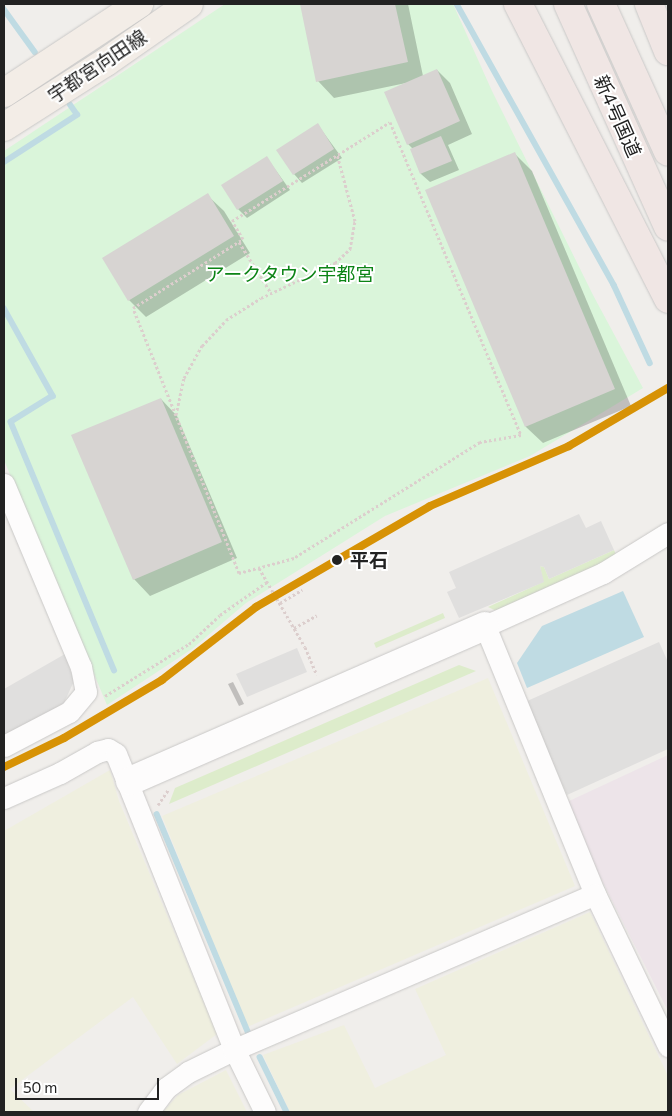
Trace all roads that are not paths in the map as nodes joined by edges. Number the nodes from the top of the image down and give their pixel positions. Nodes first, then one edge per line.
1 (139, 4) edge
2 (189, 4) edge
3 (518, 4) edge
4 (568, 4) edge
5 (601, 4) edge
6 (649, 4) edge
7 (668, 51) edge
8 (4, 94) edge
9 (4, 127) edge
10 (668, 152) edge
11 (668, 227) edge
12 (668, 299) edge
13 (4, 484) edge
14 (668, 534) edge
15 (485, 626) junction
16 (4, 746) edge
17 (130, 782) junction
18 (4, 798) edge
19 (594, 894) junction
20 (668, 1046) edge
21 (227, 1052) junction
22 (148, 1112) edge
23 (265, 1112) edge

1 - 8 main road, 宇都宮向田線
2 - 9 main road, 宇都宮向田線
3 - 12 highway
4 - 11 highway, 新4号国道
5 - 10 highway, 新4号国道
6 - 7 highway
13 - 16 street
14 - 15 street
15 - 17 street
15 - 19 street
17 - 18 street
17 - 21 street
19 - 20 street
19 - 21 street
21 - 22 street
21 - 23 street

